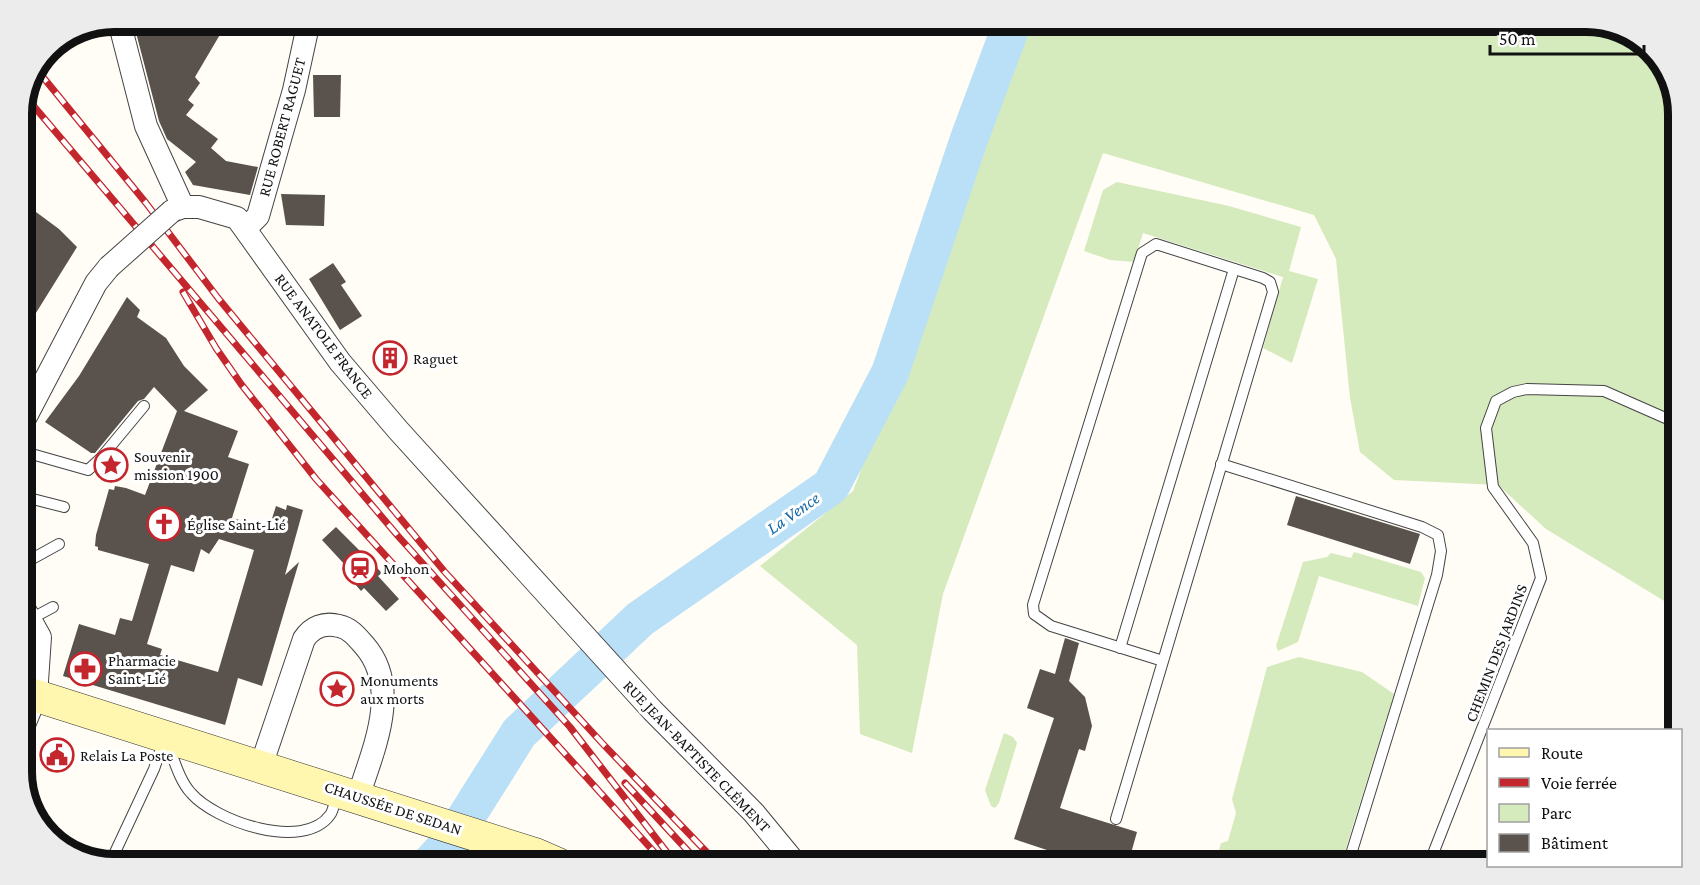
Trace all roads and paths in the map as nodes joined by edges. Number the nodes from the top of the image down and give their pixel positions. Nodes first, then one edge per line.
1 (121, 32) edge
2 (307, 32) edge
3 (178, 209) junction
4 (246, 228) junction
5 (1234, 269) junction
6 (32, 389) edge
7 (144, 406) dead end
8 (1668, 419) edge
9 (32, 455) edge
10 (1221, 464) junction
11 (32, 499) edge
12 (64, 507) dead end
13 (59, 544) dead end
14 (32, 559) edge
15 (53, 607) dead end
16 (32, 614) edge
17 (32, 626) edge
18 (1120, 648) junction
19 (1163, 661) junction
20 (32, 675) edge
21 (621, 676) joint
22 (32, 695) edge
23 (165, 737) junction
24 (261, 766) junction
25 (348, 794) junction
26 (1116, 819) dead end
27 (114, 854) edge
28 (530, 854) edge
29 (788, 854) edge
30 (1351, 854) edge
31 (1433, 854) edge

1 - 3 street
2 - 4 street, RUE ROBERT RAGUET
3 - 4 street, RUE ANATOLE FRANCE
3 - 6 street, bridge
4 - 21 street, RUE ANATOLE FRANCE
5 - 10 lane
5 - 18 lane
5 - 18 lane
7 - 9 lane
8 - 31 lane, CHEMIN DES JARDINS
10 - 19 lane
10 - 30 lane
11 - 12 lane
13 - 14 lane
15 - 16 lane
17 - 20 street
18 - 19 lane
19 - 26 lane
21 - 29 street, RUE JEAN-BAPTISTE CLÉMENT
22 - 23 main road, CHAUSSÉE DE SEDAN
23 - 24 main road, CHAUSSÉE DE SEDAN
23 - 25 lane
23 - 27 lane
24 - 25 main road, CHAUSSÉE DE SEDAN
24 - 25 street
25 - 28 main road, CHAUSSÉE DE SEDAN

